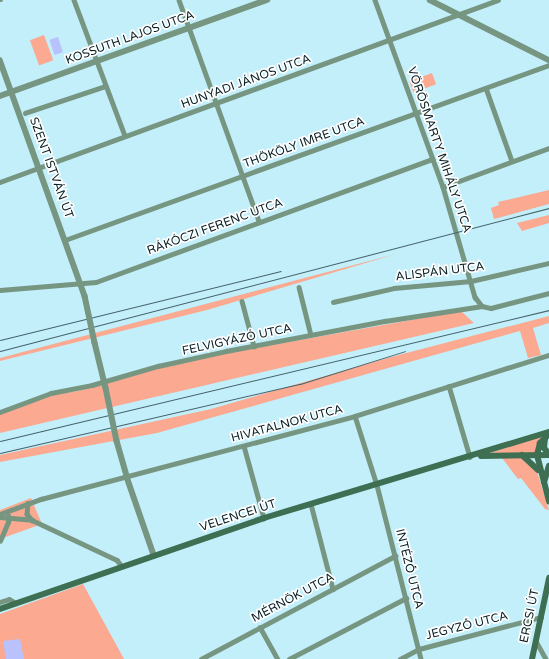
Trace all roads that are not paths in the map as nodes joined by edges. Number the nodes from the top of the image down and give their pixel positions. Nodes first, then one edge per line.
1 (74, 0) edge
2 (179, 0) edge
3 (267, 0) edge
4 (375, 0) edge
5 (430, 0) edge
6 (498, 0) edge
7 (460, 14) junction
8 (189, 28) junction
9 (390, 40) junction
10 (0, 60) edge
11 (549, 60) edge
12 (96, 62) junction
13 (549, 65) edge
14 (105, 86) junction
15 (486, 88) junction
16 (13, 92) junction
17 (0, 96) edge
18 (216, 103) junction
19 (25, 113) dead end
20 (416, 113) junction
21 (125, 136) junction
22 (549, 148) edge
23 (432, 159) junction
24 (512, 161) junction
25 (39, 167) junction
26 (243, 176) junction
27 (0, 182) edge
28 (443, 187) junction
29 (259, 221) junction
30 (65, 240) junction
31 (549, 263) edge
32 (471, 281) junction
33 (80, 283) junction
34 (299, 287) dead end
35 (0, 290) edge
36 (549, 293) edge
37 (242, 301) dead end
38 (333, 302) dead end
39 (482, 306) junction
40 (311, 335) junction
41 (254, 346) junction
42 (549, 356) edge
43 (105, 385) junction
44 (449, 386) junction
45 (0, 412) edge
46 (355, 416) junction
47 (548, 434) edge
48 (244, 446) junction
49 (520, 454) junction
50 (549, 454) edge
51 (537, 455) junction
52 (470, 457) junction
53 (549, 466) edge
54 (540, 472) junction
55 (127, 477) junction
56 (544, 484) junction
57 (377, 485) junction
58 (549, 501) edge
59 (28, 503) junction
60 (311, 504) junction
61 (6, 512) junction
62 (0, 516) edge
63 (264, 518) junction
64 (8, 519) junction
65 (32, 520) junction
66 (0, 541) edge
67 (154, 555) junction
68 (395, 556) junction
69 (121, 566) junction
70 (549, 578) edge
71 (333, 589) junction
72 (406, 598) junction
73 (0, 602) edge
74 (16, 603) junction
75 (0, 609) edge
76 (540, 617) junction
77 (260, 627) junction
78 (536, 641) junction
79 (419, 649) junction
80 (201, 659) edge
81 (278, 659) edge
82 (289, 659) edge
83 (400, 659) edge
84 (421, 659) edge
85 (532, 659) edge
86 (546, 659) edge

1 - 12 street
2 - 8 street
3 - 8 street, KOSSUTH LAJOS UTCA
4 - 9 street, VÖRÖSMARTY MIHÁLY UTCA
5 - 7 street
6 - 7 street, HUNYADI JÁNOS UTCA
7 - 9 street, HUNYADI JÁNOS UTCA
7 - 11 street
8 - 12 street, KOSSUTH LAJOS UTCA
8 - 18 street
9 - 18 street, HUNYADI JÁNOS UTCA
9 - 20 street, VÖRÖSMARTY MIHÁLY UTCA
10 - 16 street, SZENT ISTVÁN ÚT
12 - 14 street
12 - 16 street, KOSSUTH LAJOS UTCA
13 - 15 street, THÖKÖLY IMRE UTCA
14 - 19 street
14 - 21 street
15 - 20 street, THÖKÖLY IMRE UTCA
15 - 24 street
16 - 17 street, KOSSUTH LAJOS UTCA
16 - 25 street, SZENT ISTVÁN ÚT
18 - 21 street, HUNYADI JÁNOS UTCA
18 - 26 street
20 - 23 street, VÖRÖSMARTY MIHÁLY UTCA
20 - 26 street, THÖKÖLY IMRE UTCA
21 - 25 street, HUNYADI JÁNOS UTCA
22 - 24 street
23 - 28 street, VÖRÖSMARTY MIHÁLY UTCA
23 - 29 street, RÁKÓCZI FERENC UTCA
24 - 28 street
25 - 27 street, HUNYADI JÁNOS UTCA
25 - 30 street, SZENT ISTVÁN ÚT
26 - 29 street
26 - 30 street, THÖKÖLY IMRE UTCA
28 - 32 street, VÖRÖSMARTY MIHÁLY UTCA
29 - 33 street, RÁKÓCZI FERENC UTCA
30 - 33 street, SZENT ISTVÁN ÚT
31 - 32 street, ALISPÁN UTCA
32 - 38 street, ALISPÁN UTCA
32 - 39 street, VÖRÖSMARTY MIHÁLY UTCA
33 - 35 street, RÁKÓCZI FERENC UTCA
33 - 43 street, SZENT ISTVÁN ÚT, bridge
34 - 40 street
36 - 39 street, FELVIGYÁZÓ UTCA
37 - 41 street
39 - 40 street, FELVIGYÁZÓ UTCA
40 - 41 street, FELVIGYÁZÓ UTCA
41 - 43 street, FELVIGYÁZÓ UTCA
42 - 44 street, HIVATALNOK UTCA
43 - 45 street, FELVIGYÁZÓ UTCA
43 - 55 street, SZENT ISTVÁN ÚT, bridge
44 - 46 street, HIVATALNOK UTCA
44 - 52 street
46 - 48 street, HIVATALNOK UTCA
46 - 57 street, INTÉZŐ UTCA
47 - 50 main road
47 - 51 main road
47 - 52 main road
48 - 55 street, HIVATALNOK UTCA
48 - 63 street
49 - 51 main road
49 - 52 main road
49 - 54 main road
50 - 51 main road
51 - 54 main road
52 - 57 main road, VELENCEI ÚT
53 - 56 main road
54 - 56 main road
55 - 59 street, HIVATALNOK UTCA
55 - 67 street, SZENT ISTVÁN ÚT
56 - 58 main road
57 - 60 main road, VELENCEI ÚT
57 - 68 street, INTÉZŐ UTCA
59 - 61 street, HIVATALNOK UTCA
59 - 65 street
60 - 63 main road, VELENCEI ÚT
60 - 71 street
61 - 62 street, HIVATALNOK UTCA
61 - 64 street
62 - 64 street
63 - 67 main road, VELENCEI ÚT
64 - 65 street
64 - 66 street
65 - 69 street
67 - 69 main road, VELENCEI ÚT
68 - 71 street, MÉRNÖK UTCA
68 - 72 street, INTÉZŐ UTCA
69 - 74 main road, VELENCEI ÚT
70 - 76 main road, ERCSI ÚT
71 - 77 street, MÉRNÖK UTCA
72 - 79 street, INTÉZŐ UTCA
72 - 82 street
73 - 74 street, VELENCEI ÚT
74 - 75 main road, VELENCEI ÚT
76 - 78 main road, ERCSI ÚT
76 - 79 street, JEGYZŐ UTCA
77 - 80 street, MÉRNÖK UTCA
77 - 81 street
78 - 85 main road, ERCSI ÚT
78 - 86 street
79 - 83 street, JEGYZŐ UTCA
79 - 84 street, INTÉZŐ UTCA

